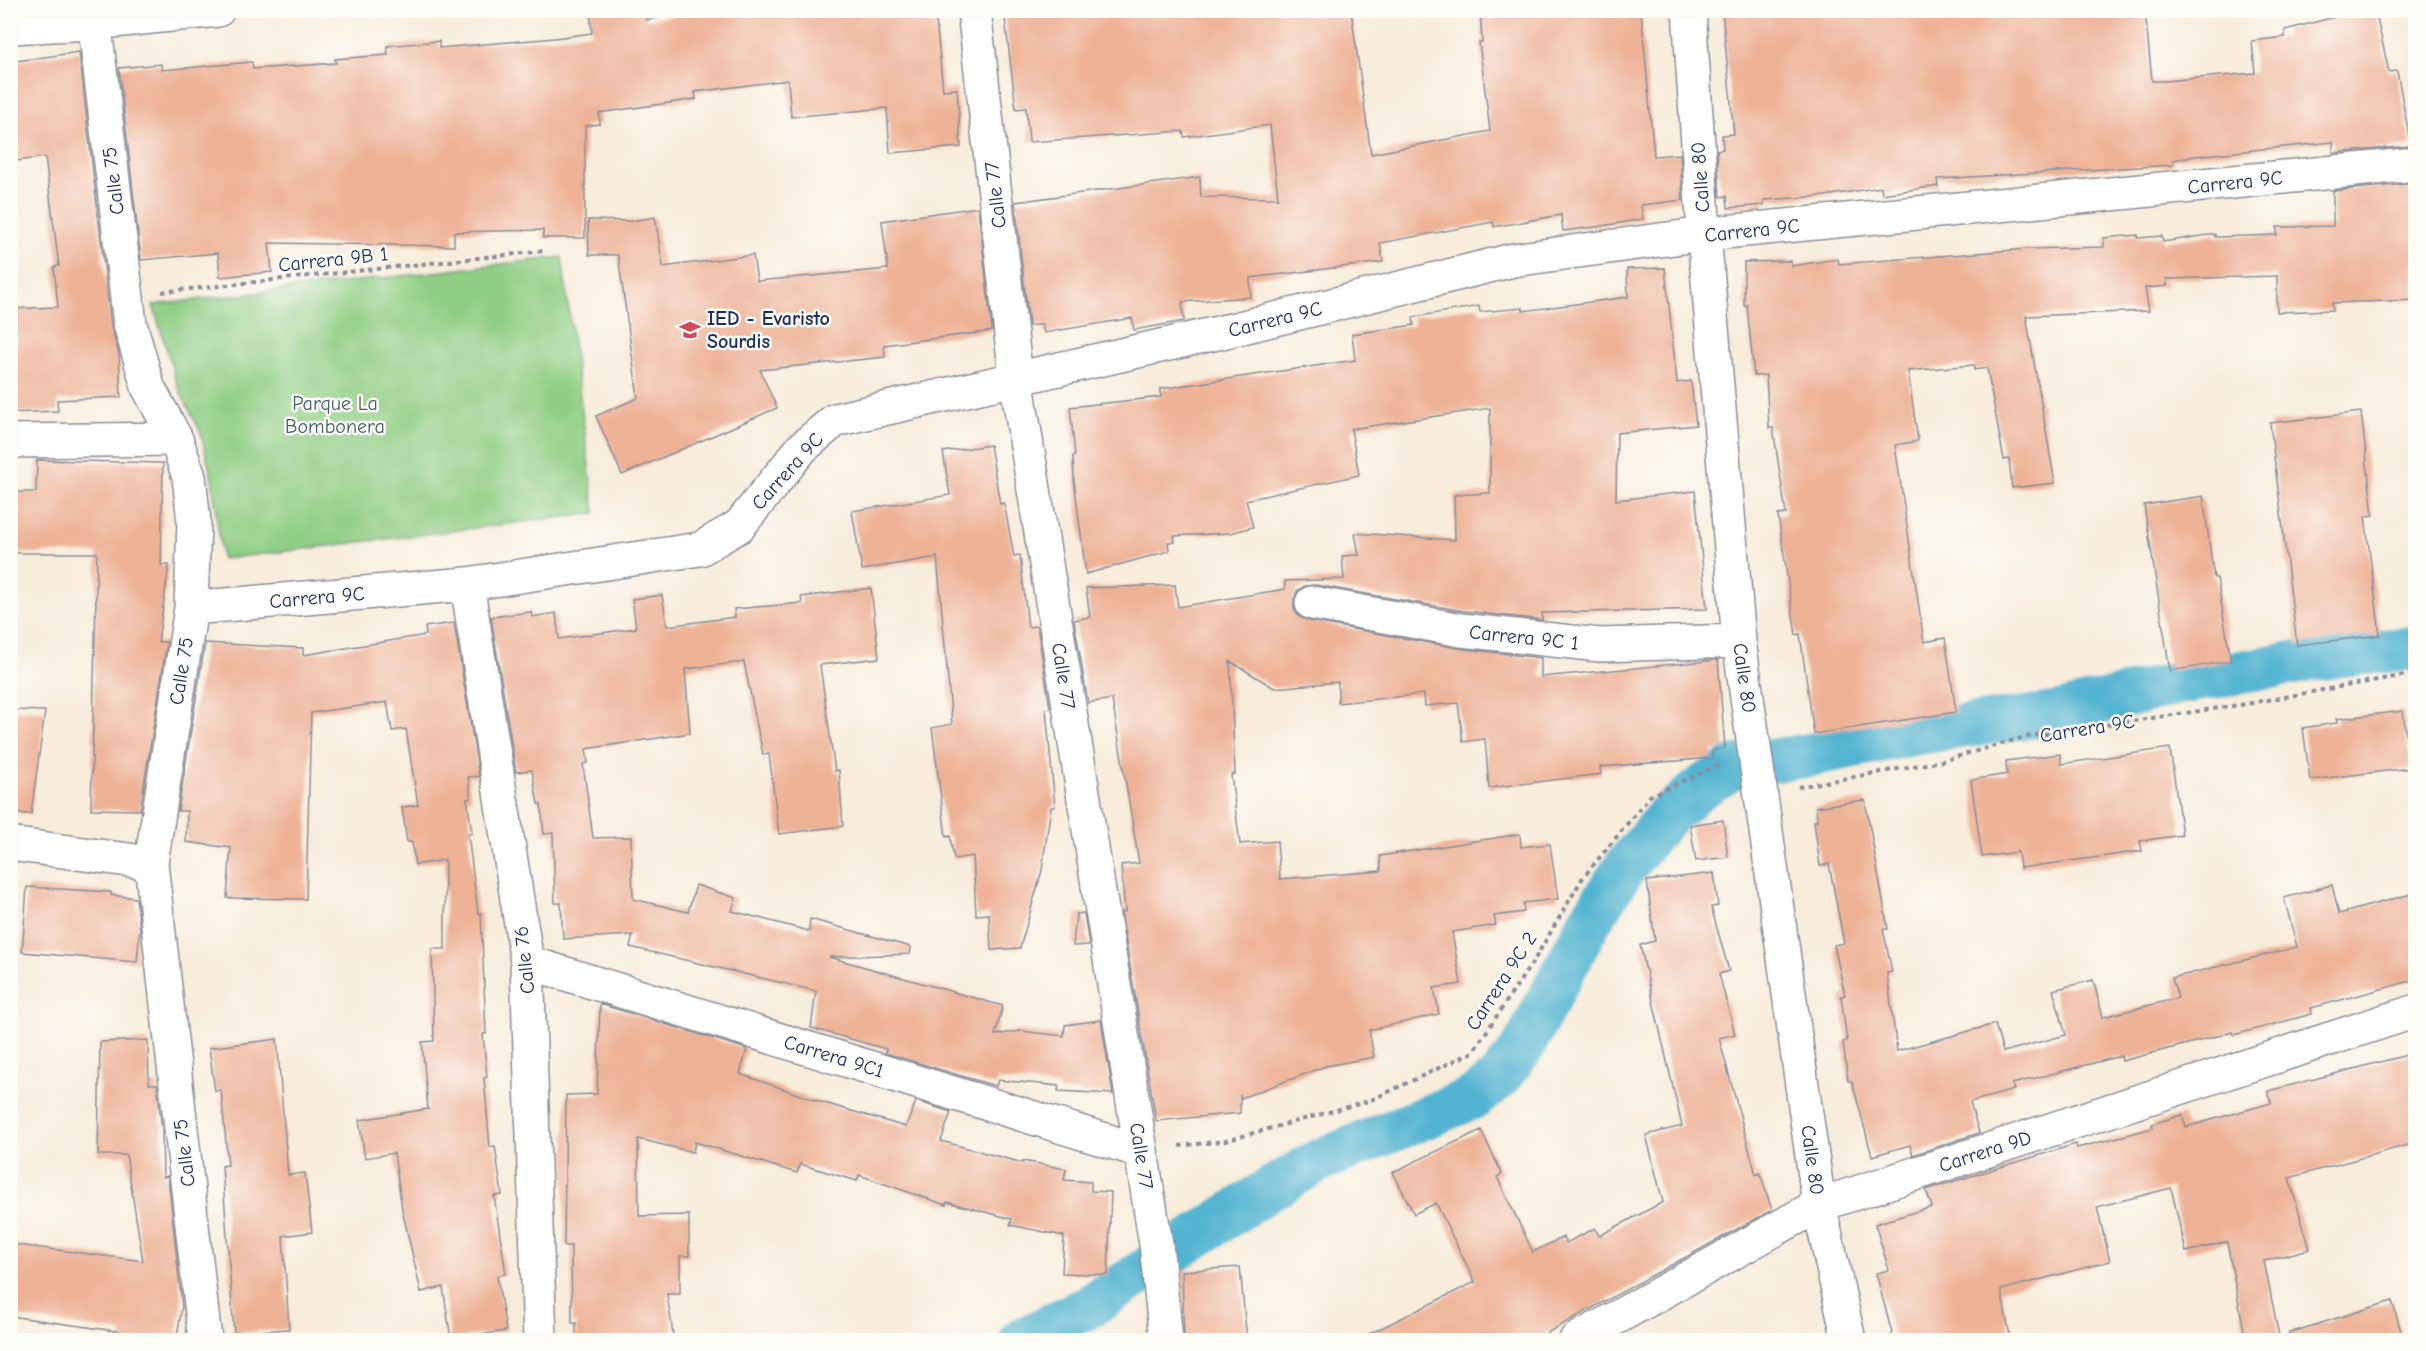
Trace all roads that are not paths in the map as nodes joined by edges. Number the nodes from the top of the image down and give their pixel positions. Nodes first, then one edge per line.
1 (218, 10) edge
2 (974, 10) edge
3 (1689, 10) edge
4 (93, 16) edge
5 (10, 27) edge
6 (2415, 164) edge
7 (1704, 234) junction
8 (1016, 378) junction
9 (176, 439) junction
10 (10, 441) edge
11 (467, 584) junction
12 (1312, 603) dead end
13 (191, 608) junction
14 (1740, 641) junction
15 (10, 844) edge
16 (151, 863) junction
17 (527, 962) junction
18 (2415, 1011) edge
19 (1141, 1151) junction
20 (1819, 1205) junction
21 (206, 1341) edge
22 (540, 1341) edge
23 (1166, 1341) edge
24 (1576, 1341) edge
25 (1849, 1341) edge

1 - 4 street
2 - 8 street, Calle 77
3 - 7 street, Calle 80
4 - 5 street
4 - 9 street, Calle 75
6 - 7 street, Carrera 9C
7 - 8 street, Carrera 9C
7 - 14 street, Calle 80
8 - 11 street, Carrera 9C
8 - 19 street, Calle 77
9 - 10 street
9 - 13 street, Calle 75
11 - 13 street, Carrera 9C
11 - 17 street, Calle 76
12 - 14 street, Carrera 9C 1
13 - 16 street, Calle 75
14 - 20 street, Calle 80
15 - 16 street
16 - 21 street, Calle 75
17 - 19 street, Carrera 9C1
17 - 22 street, Calle 76
18 - 20 street, Carrera 9D
19 - 23 street, Calle 77
20 - 24 street, Carrera 9D
20 - 25 street, Calle 80

